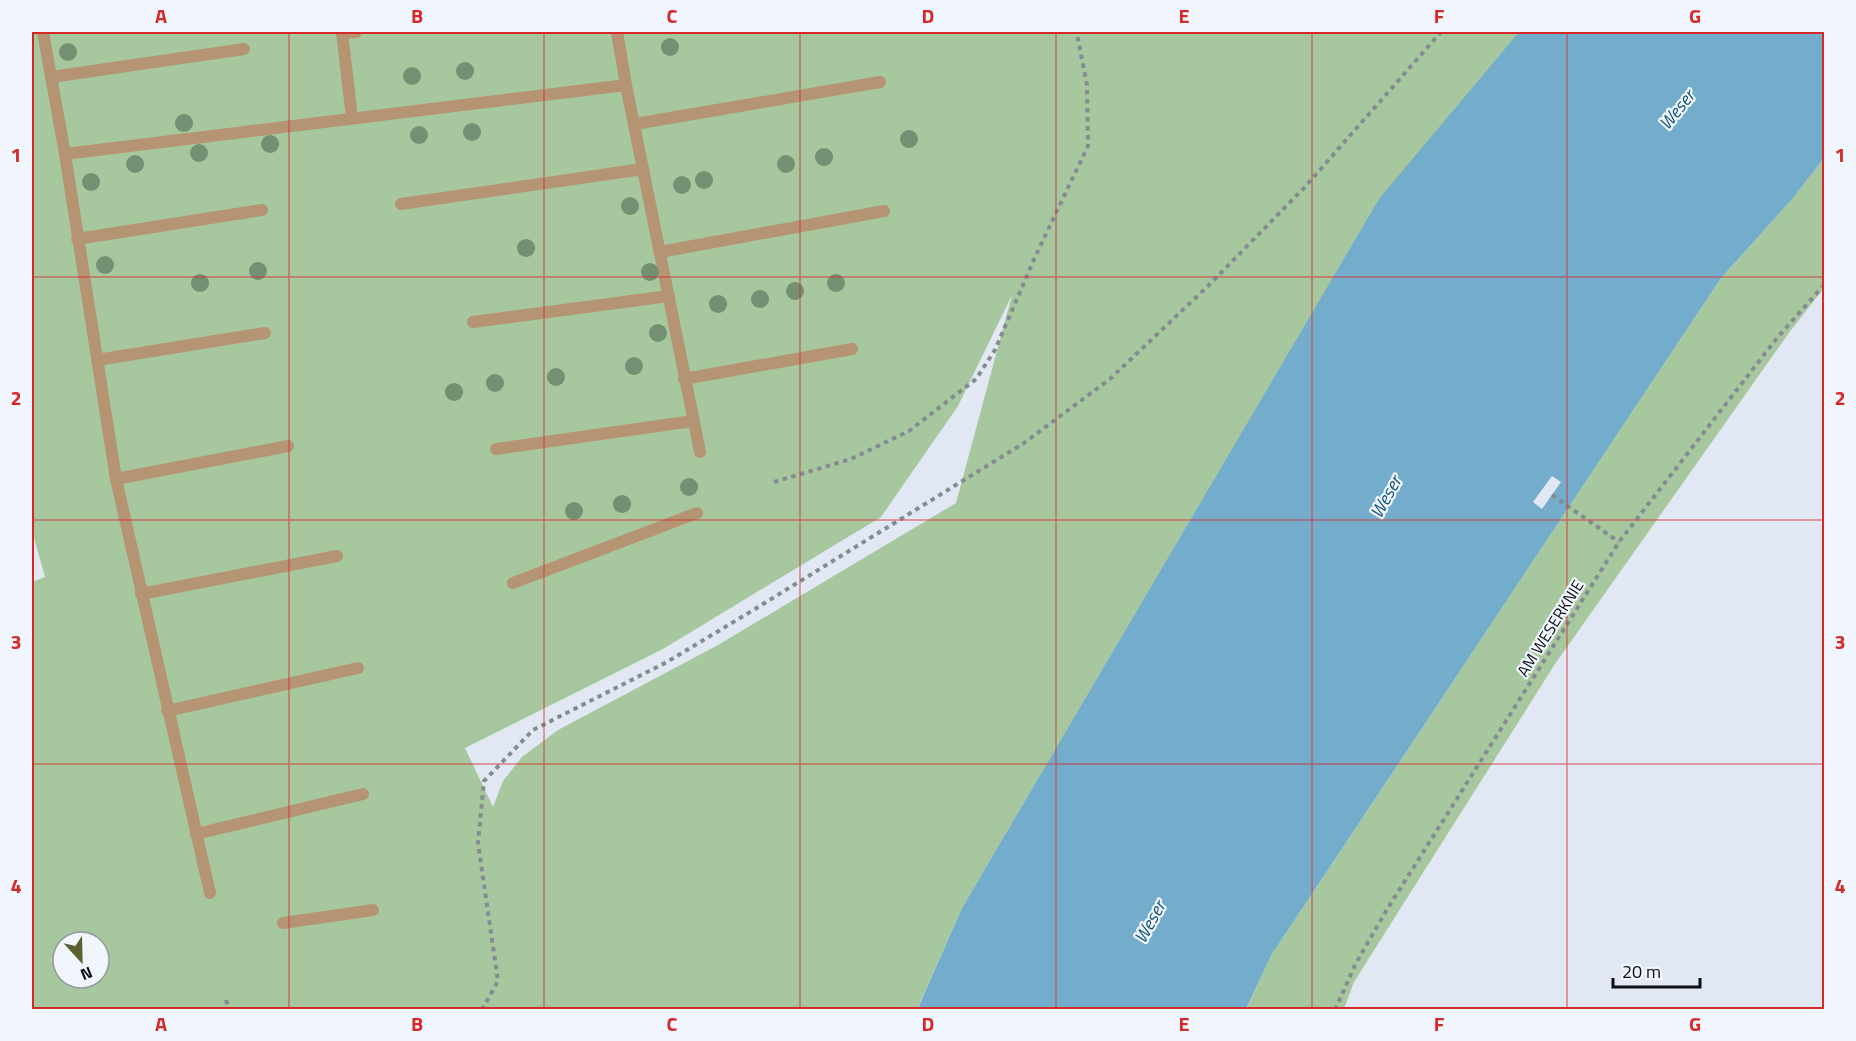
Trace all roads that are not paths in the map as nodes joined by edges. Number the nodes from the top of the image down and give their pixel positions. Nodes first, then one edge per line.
1 (42, 32) edge
2 (342, 32) edge
3 (356, 32) edge
4 (617, 32) edge
5 (244, 49) dead end
6 (51, 77) junction
7 (880, 82) dead end
8 (626, 85) junction
9 (352, 118) junction
10 (635, 124) junction
11 (65, 154) junction
12 (643, 169) junction
13 (401, 204) dead end
14 (262, 210) dead end
15 (884, 211) dead end
16 (77, 239) junction
17 (660, 252) junction
18 (669, 296) junction
19 (473, 322) dead end
20 (265, 333) dead end
21 (852, 350) dead end
22 (97, 360) junction
23 (684, 379) junction
24 (693, 421) junction
25 (288, 446) dead end
26 (496, 449) dead end
27 (699, 452) dead end
28 (116, 479) junction
29 (697, 513) dead end
30 (337, 556) dead end
31 (513, 583) dead end
32 (141, 594) junction
33 (358, 668) dead end
34 (167, 711) junction
35 (363, 794) dead end
36 (196, 834) junction
37 (210, 893) dead end
38 (373, 910) dead end
39 (283, 922) dead end

1 - 6 lane
2 - 3 lane
2 - 9 lane
4 - 8 lane
5 - 6 lane
6 - 11 lane
7 - 10 lane
8 - 9 lane
8 - 10 lane
9 - 11 lane
10 - 12 lane
11 - 16 lane
12 - 13 lane
12 - 17 lane
14 - 16 lane
15 - 17 lane
16 - 22 lane
17 - 18 lane
18 - 19 lane
18 - 23 lane
20 - 22 lane
21 - 23 lane
22 - 28 lane
23 - 24 lane
24 - 26 lane
24 - 27 lane
25 - 28 lane
28 - 32 lane
29 - 31 lane
30 - 32 lane
32 - 34 lane
33 - 34 lane
34 - 36 lane
35 - 36 lane
36 - 37 lane
38 - 39 lane

